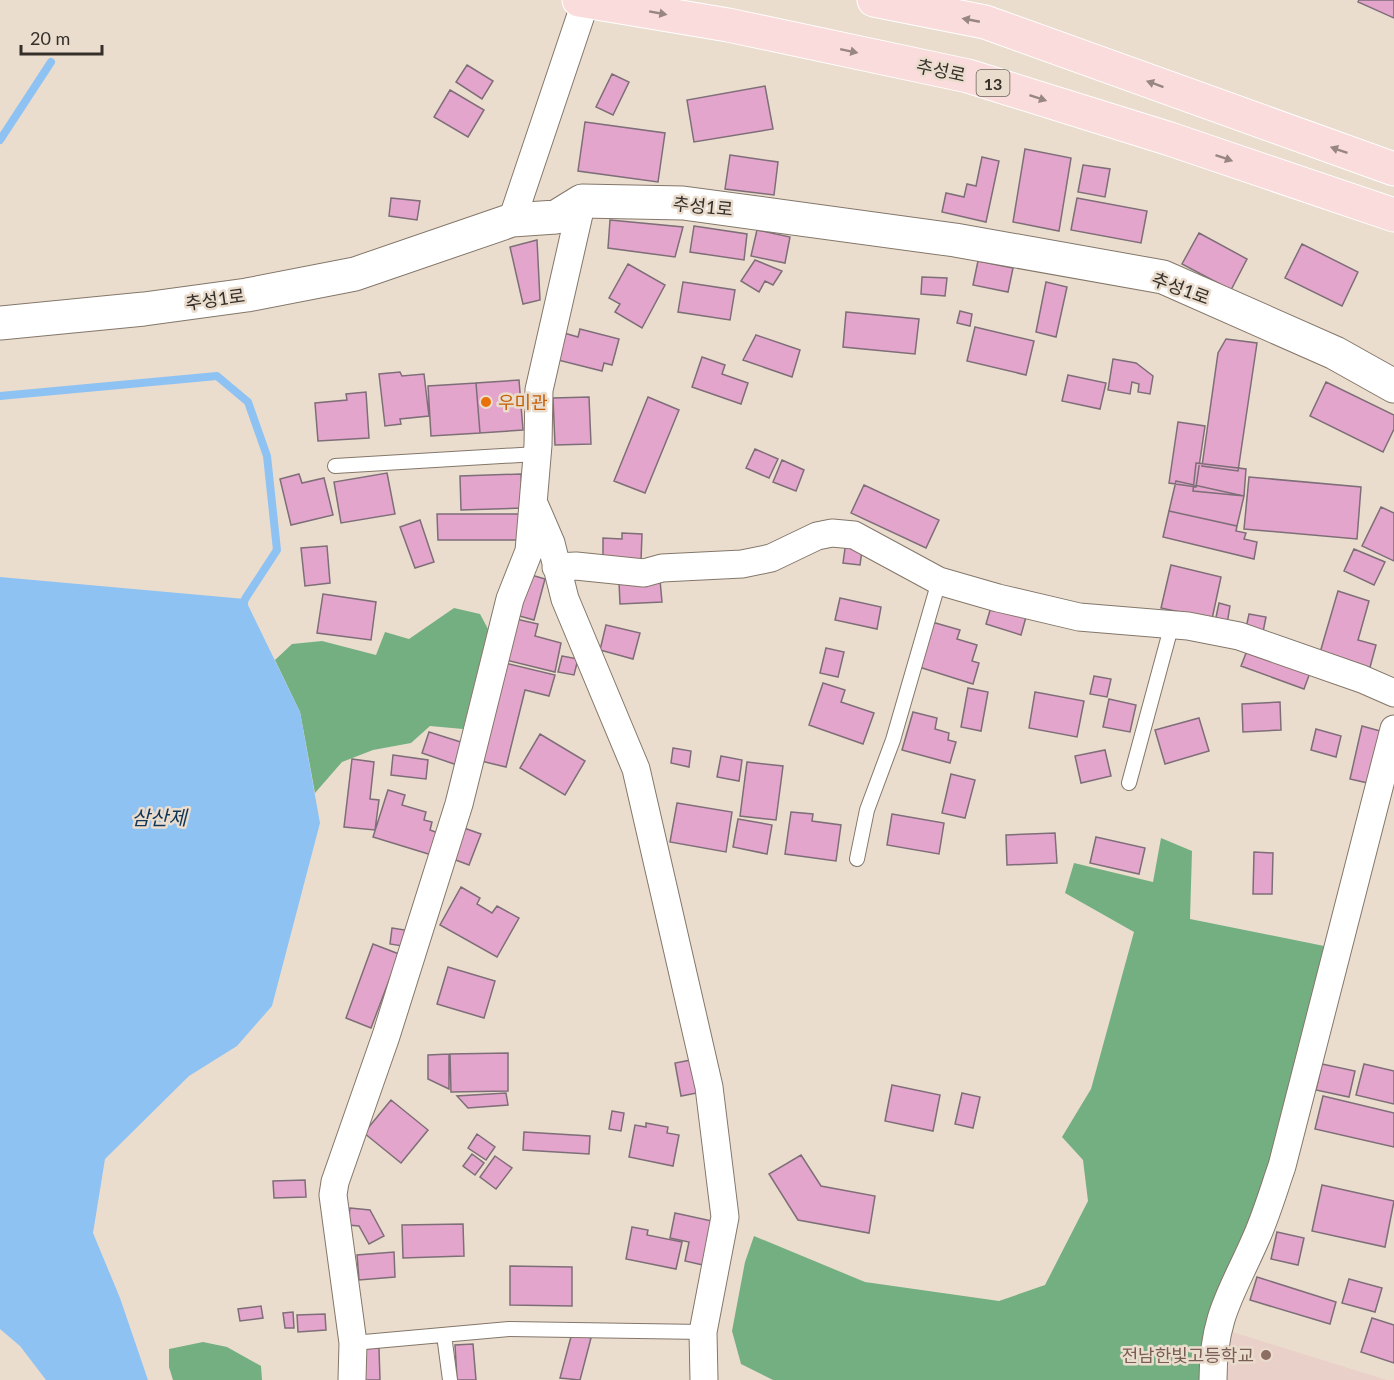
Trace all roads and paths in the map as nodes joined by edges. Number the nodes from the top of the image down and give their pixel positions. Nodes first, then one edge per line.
1 (579, 0) edge
2 (586, 0) edge
3 (873, 0) edge
4 (1394, 169) edge
5 (582, 201) junction
6 (1394, 215) edge
7 (512, 220) junction
8 (0, 323) edge
9 (1394, 386) edge
10 (537, 454) junction
11 (335, 466) dead end
12 (533, 500) junction
13 (556, 567) junction
14 (939, 580) junction
15 (1172, 624) junction
16 (1394, 693) edge
17 (1394, 729) edge
18 (1129, 783) dead end
19 (857, 860) dead end
20 (703, 1332) junction
21 (444, 1335) junction
22 (353, 1343) junction
23 (352, 1380) edge
24 (450, 1380) edge
25 (704, 1380) edge
26 (1213, 1380) edge

1 - 2 main road, 추성로 / 13
2 -> 6 main road, 추성로 / 13
2 - 7 street
4 -> 3 main road
5 - 7 street, 추성1로
5 - 9 street, 추성1로
5 - 10 street
7 - 8 street, 추성1로
10 - 11 lane
10 - 12 street
12 - 13 street
12 - 22 street
13 - 14 street
13 - 20 street
14 - 15 street
14 - 19 lane
15 - 16 street
15 - 18 lane
17 - 26 street
20 - 21 lane
20 - 25 street
21 - 22 lane
21 - 24 lane
22 - 23 street

